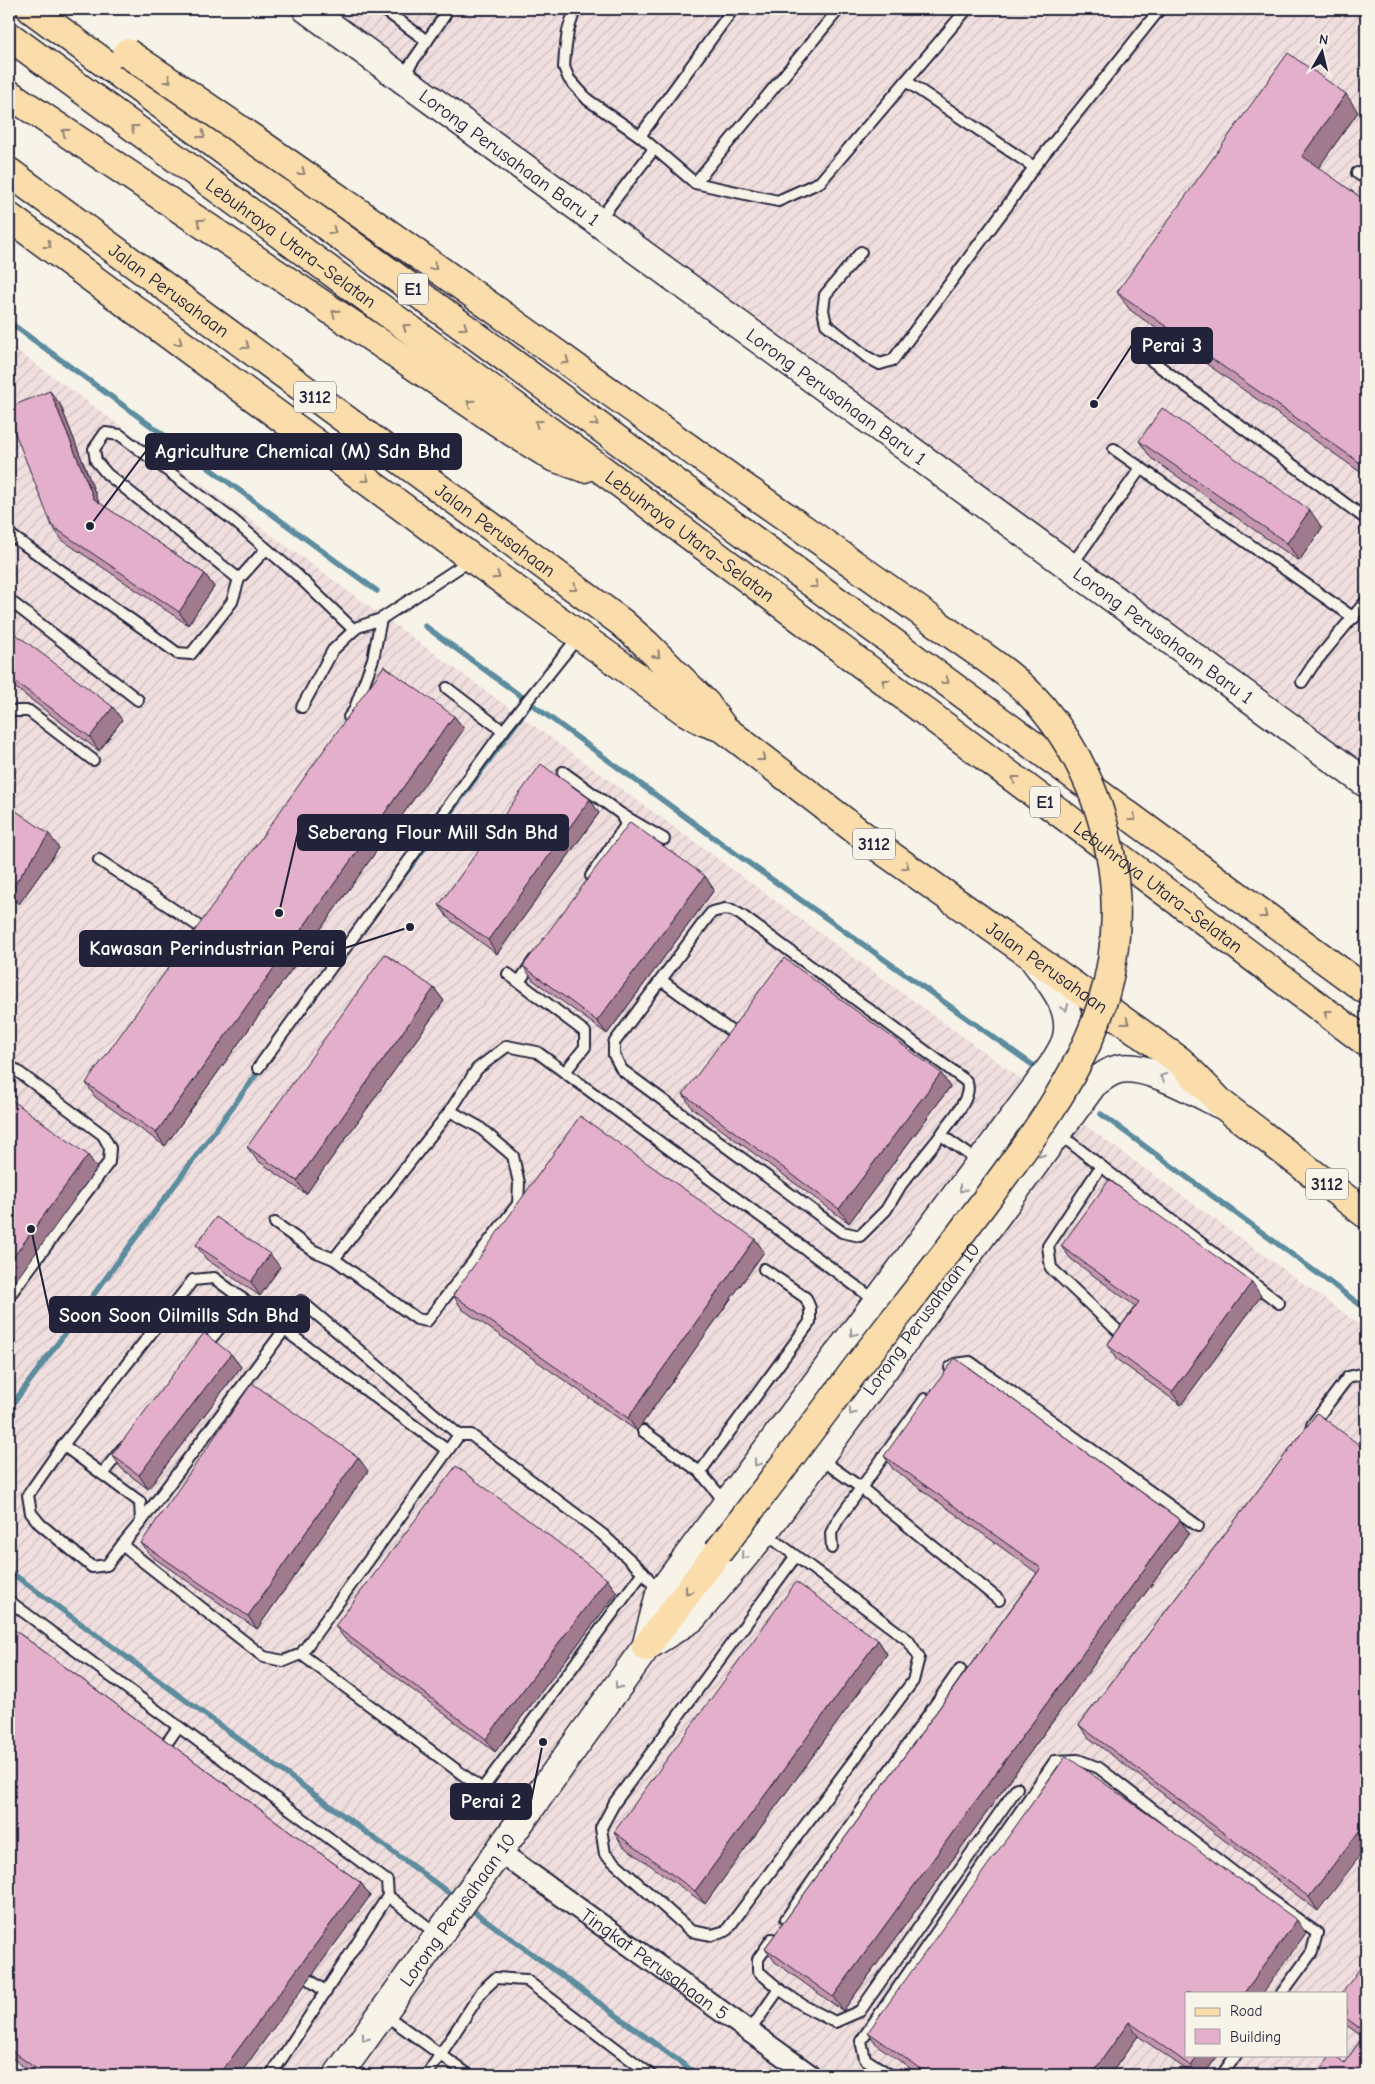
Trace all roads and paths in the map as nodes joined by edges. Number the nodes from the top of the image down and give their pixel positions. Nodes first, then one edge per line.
1 (307, 9) edge
2 (383, 9) edge
3 (575, 9) edge
4 (733, 9) edge
5 (839, 9) edge
6 (967, 9) edge
7 (1160, 9) edge
8 (445, 15) dead end
9 (41, 16) edge
10 (9, 36) edge
11 (427, 41) junction
12 (402, 78) junction
13 (906, 81) junction
14 (9, 94) edge
15 (640, 136) junction
16 (654, 149) junction
17 (1034, 167) junction
18 (9, 172) edge
19 (1357, 173) dead end
20 (1366, 179) edge
21 (695, 183) junction
22 (9, 217) edge
23 (598, 222) junction
24 (861, 252) dead end
25 (1140, 352) dead end
26 (1114, 449) dead end
27 (1140, 468) junction
28 (605, 472) junction
29 (470, 511) junction
30 (1366, 518) edge
31 (9, 534) edge
32 (450, 540) junction
33 (266, 549) junction
34 (473, 559) junction
35 (1070, 567) junction
36 (239, 579) junction
37 (9, 600) edge
38 (1366, 601) edge
39 (1354, 618) junction
40 (381, 619) junction
41 (354, 630) junction
42 (580, 635) junction
43 (1302, 682) dead end
44 (447, 688) dead end
45 (138, 700) dead end
46 (302, 707) dead end
47 (9, 711) edge
48 (342, 727) edge
49 (724, 728) junction
50 (503, 731) junction
51 (93, 760) dead end
52 (563, 772) dead end
53 (1366, 783) edge
54 (621, 814) junction
55 (664, 839) dead end
56 (99, 860) dead end
57 (583, 888) edge
58 (200, 926) edge
59 (540, 951) edge
60 (1029, 953) junction
61 (508, 974) dead end
62 (661, 980) junction
63 (519, 982) junction
64 (1366, 990) edge
65 (739, 1037) edge
66 (1366, 1042) edge
67 (9, 1065) edge
68 (258, 1068) dead end
69 (565, 1072) junction
70 (1223, 1105) junction
71 (450, 1111) junction
72 (1057, 1132) junction
73 (940, 1135) junction
74 (981, 1163) junction
75 (1101, 1166) junction
76 (1366, 1214) edge
77 (275, 1223) dead end
78 (334, 1259) junction
79 (764, 1269) dead end
80 (9, 1296) edge
81 (243, 1299) junction
82 (301, 1301) dead end
83 (877, 1301) junction
84 (1279, 1303) dead end
85 (284, 1330) junction
86 (1118, 1332) edge
87 (194, 1360) edge
88 (1366, 1376) edge
89 (941, 1378) edge
90 (929, 1393) edge
91 (643, 1431) dead end
92 (1306, 1432) edge
93 (458, 1435) junction
94 (133, 1436) edge
95 (63, 1446) junction
96 (447, 1450) junction
97 (818, 1458) junction
98 (700, 1472) junction
99 (102, 1474) junction
100 (860, 1487) junction
101 (727, 1503) junction
102 (141, 1522) junction
103 (1198, 1526) dead end
104 (764, 1532) junction
105 (122, 1545) junction
106 (832, 1548) dead end
107 (795, 1557) junction
108 (643, 1572) junction
109 (660, 1594) junction
110 (999, 1600) dead end
111 (9, 1601) edge
112 (646, 1646) junction
113 (301, 1654) junction
114 (960, 1670) dead end
115 (178, 1727) junction
116 (156, 1758) edge
117 (483, 1788) junction
118 (1017, 1788) dead end
119 (523, 1819) junction
120 (500, 1852) junction
121 (388, 1896) junction
122 (439, 1936) junction
123 (294, 1968) edge
124 (779, 1989) junction
125 (326, 1992) junction
126 (1283, 1992) edge
127 (383, 2013) junction
128 (749, 2032) junction
129 (441, 2054) junction
130 (1235, 2056) edge
131 (271, 2075) edge
132 (338, 2075) edge
133 (427, 2075) edge
134 (469, 2075) edge
135 (651, 2075) edge
136 (810, 2075) edge
137 (890, 2075) edge
138 (1222, 2075) edge

1 - 12 street, Lorong Perusahaan Baru 1
2 - 11 lane
3 - 15 lane
4 - 15 lane
5 - 21 lane
6 - 13 lane
7 - 17 lane
8 - 11 lane
9 -> 64 main road, Lebuhraya Utara–Selatan / E1
9 -> 112 main road, bridge
28 -> 10 main road, Lebuhraya Utara–Selatan / E1
11 - 12 lane
12 - 23 street, Lorong Perusahaan Baru 1
13 - 17 lane
13 - 21 lane
28 -> 14 main road
15 - 16 lane
16 - 21 lane
16 - 23 lane
17 - 24 lane
18 -> 29 main road, Jalan Perusahaan / 3112
19 - 20 lane
22 -> 32 main road, Jalan Perusahaan / 3112
23 - 35 street, Lorong Perusahaan Baru 1
25 - 30 lane
26 - 27 lane
27 - 35 lane
27 - 39 lane
66 -> 28 main road, Lebuhraya Utara–Selatan / E1
29 - 32 main road
29 -> 49 main road, Jalan Perusahaan / 3112
31 - 36 lane
32 - 34 main road, Jalan Perusahaan / 3112
33 - 36 lane
33 - 36 lane
33 - 41 lane
34 - 40 lane
34 -> 42 main road, Jalan Perusahaan / 3112
35 - 53 street, Lorong Perusahaan Baru 1
37 - 45 lane
38 - 39 lane
39 - 43 lane
40 - 41 lane
40 - 48 lane
41 - 46 lane
42 - 49 main road, Jalan Perusahaan / 3112
42 - 50 lane
44 - 50 lane
47 - 51 lane
49 -> 60 main road, Jalan Perusahaan / 3112
50 - 68 lane
52 - 54 lane
54 - 55 lane
54 - 57 lane
56 - 58 lane
59 - 63 lane
60 -> 70 main road, Jalan Perusahaan / 3112
60 -> 74 street, Lorong Perusahaan 10
61 - 63 lane
62 - 65 lane
62 - 73 lane
62 - 73 lane
63 - 69 lane
67 - 80 lane
69 - 71 lane
69 - 83 lane
70 -> 72 street, Lorong Perusahaan 10
70 - 76 main road, Jalan Perusahaan / 3112
71 - 78 lane
71 - 78 lane
72 - 75 lane
72 -> 97 street, Lorong Perusahaan 10
73 - 74 lane
74 -> 83 street, Lorong Perusahaan 10
75 - 84 lane
75 - 86 lane
77 - 78 lane
79 - 98 lane
81 - 85 lane
81 - 87 lane
81 - 95 lane
82 - 93 lane
83 -> 101 street, Lorong Perusahaan 10
85 - 96 lane
85 - 102 lane
88 - 92 lane
89 - 103 lane
90 - 100 lane
91 - 98 lane
93 - 96 lane
93 - 108 lane
94 - 99 lane
95 - 99 lane
95 - 105 lane
96 - 113 lane
97 - 100 lane
97 - 104 street, Lorong Perusahaan 10
98 - 101 lane
99 - 102 lane
100 - 106 lane
100 - 110 lane
101 - 109 street, Lorong Perusahaan 10
102 - 105 lane
104 - 107 lane
104 -> 112 street, Lorong Perusahaan 10
105 - 113 lane
107 - 107 lane
108 - 109 lane
108 - 117 lane
109 - 112 street, Lorong Perusahaan 10
111 - 115 lane
112 -> 119 street, Lorong Perusahaan 10
113 - 117 lane
114 - 124 lane
115 - 116 lane
115 - 121 lane
117 - 119 lane
118 - 124 lane
119 - 120 street, Lorong Perusahaan 10
120 - 122 street, Lorong Perusahaan 10
120 - 128 street, Tingkat Perusahaan 5
121 - 122 lane
121 - 125 lane
122 - 127 street, Lorong Perusahaan 10
123 - 125 lane
124 - 128 lane
125 - 131 lane
126 - 137 lane
127 - 129 lane
127 -> 132 street, Lorong Perusahaan 10
128 - 136 street, Tingkat Perusahaan 5
129 - 133 lane
129 - 134 lane
129 - 135 lane
130 - 138 lane

